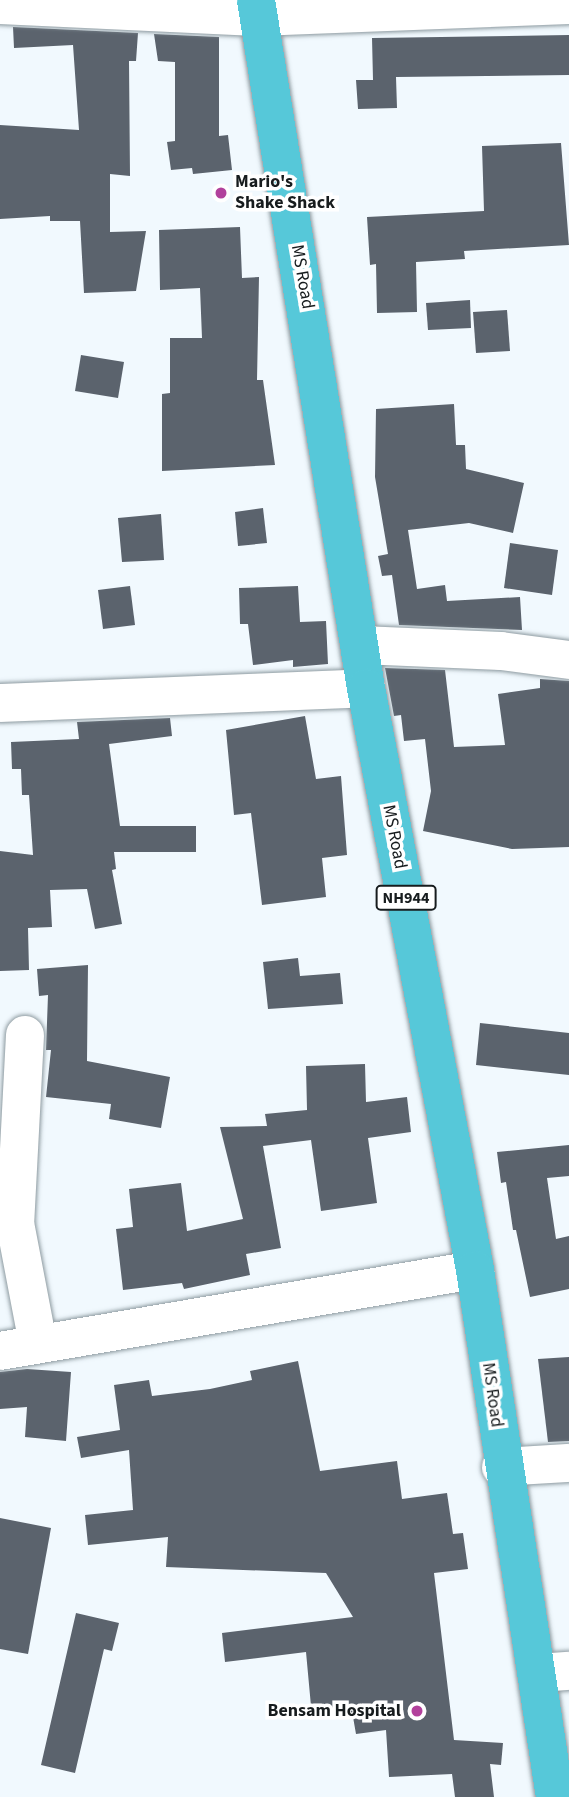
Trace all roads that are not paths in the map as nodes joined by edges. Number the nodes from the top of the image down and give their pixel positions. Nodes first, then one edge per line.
1 (0, 5) edge
2 (569, 5) edge
3 (257, 8) edge
4 (361, 645) junction
5 (569, 660) edge
6 (366, 688) junction
7 (0, 703) edge
8 (24, 1035) dead end
9 (475, 1270) junction
10 (38, 1344) junction
11 (0, 1351) edge
12 (569, 1463) edge
13 (501, 1467) junction
14 (554, 1672) edge
15 (555, 1797) edge

1 - 3 street
2 - 3 street
3 - 4 highway, MS Road / NH944
4 - 5 street
4 - 6 highway, MS Road / NH944
6 - 7 street
6 - 9 highway, MS Road / NH944
8 - 10 street
9 - 10 street
9 - 13 highway, MS Road / NH944
10 - 11 street
12 - 13 street
13 - 14 highway, MS Road / NH944
14 - 15 highway, MS Road / NH944

